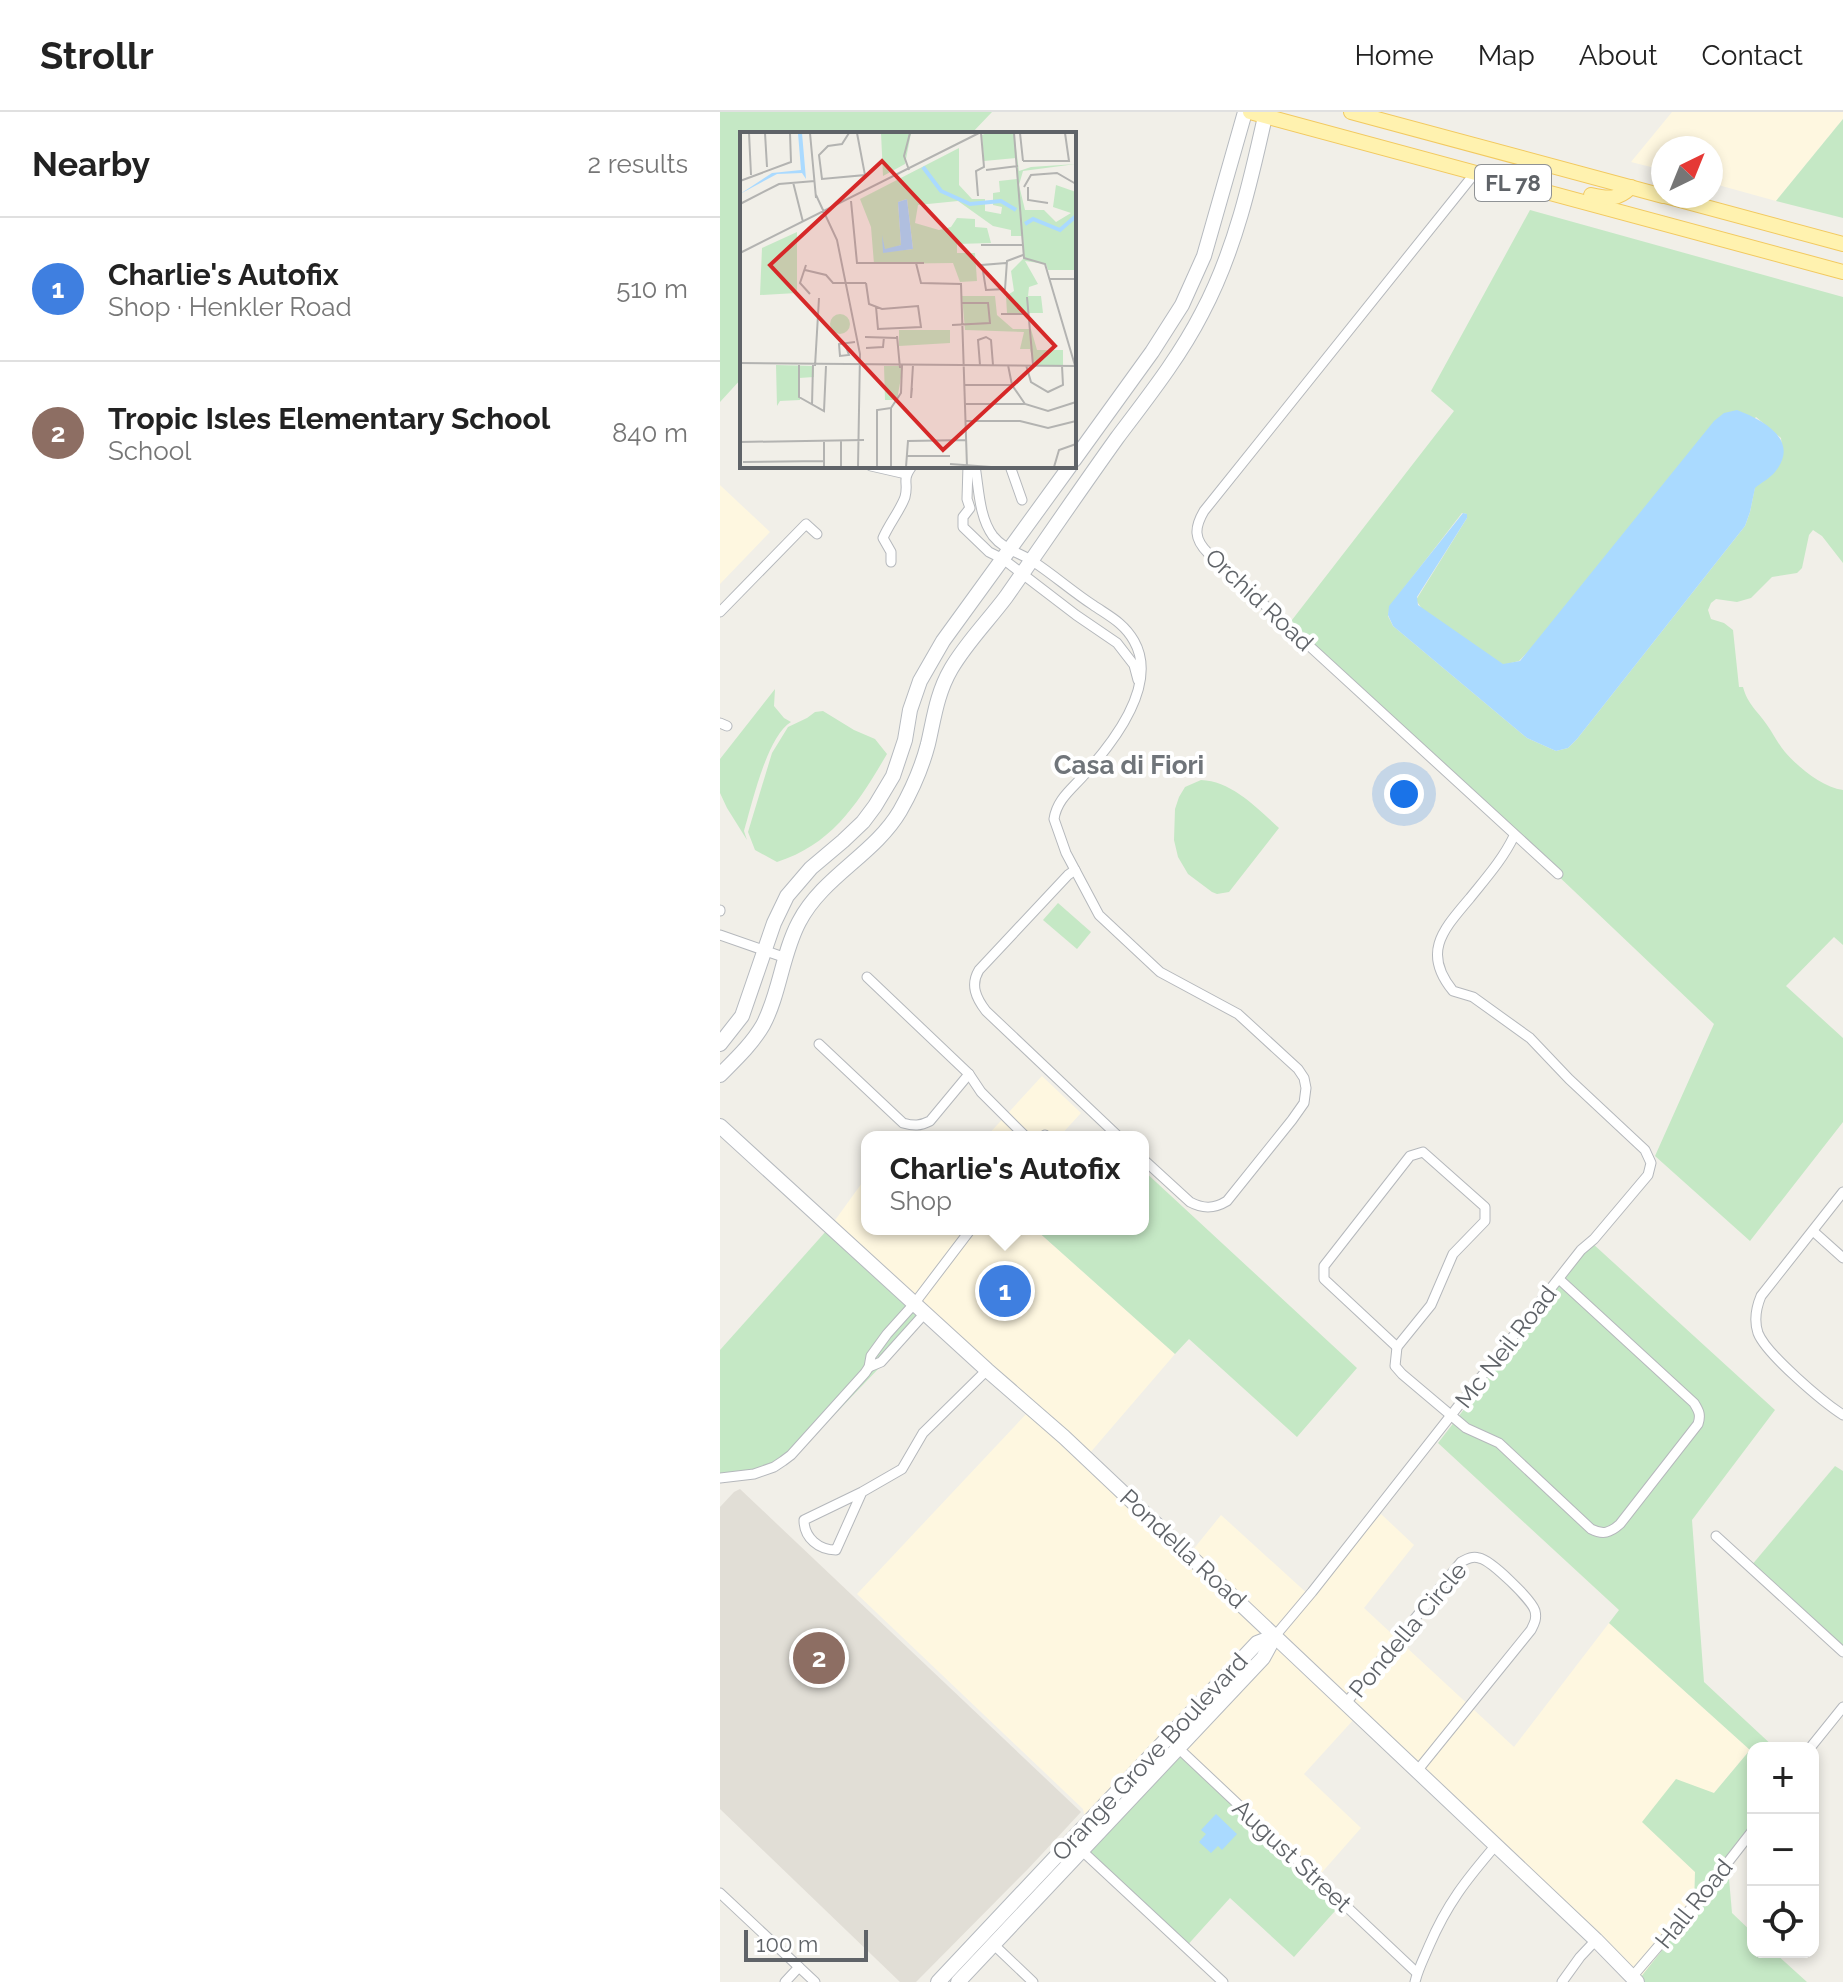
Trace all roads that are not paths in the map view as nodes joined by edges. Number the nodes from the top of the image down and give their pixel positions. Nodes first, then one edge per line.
1 (1247, 112) edge
2 (1351, 112) edge
3 (1266, 114) edge
4 (1416, 157) junction
5 (1475, 173) junction
6 (1631, 187) junction
7 (1651, 192) edge
8 (1709, 208) edge
9 (1843, 244) edge
10 (1843, 272) edge
11 (1076, 457) edge
12 (968, 468) edge
13 (975, 468) edge
14 (1011, 468) edge
15 (1069, 468) edge
16 (909, 470) edge
17 (1022, 500) dead end
18 (817, 534) dead end
19 (1006, 554) junction
20 (1031, 560) junction
21 (891, 562) dead end
22 (1021, 575) junction
23 (720, 612) edge
24 (934, 655) junction
25 (951, 669) junction
26 (1138, 692) junction
27 (1514, 836) junction
28 (1075, 870) junction
29 (1558, 874) dead end
30 (720, 935) edge
31 (764, 950) junction
32 (786, 958) junction
33 (867, 977) dead end
34 (720, 1044) edge
35 (819, 1044) dead end
36 (969, 1074) junction
37 (720, 1075) edge
38 (720, 1126) edge
39 (1020, 1131) edge
40 (1113, 1131) edge
41 (1149, 1164) edge
42 (1843, 1192) edge
43 (1813, 1231) junction
44 (967, 1235) edge
45 (1843, 1258) edge
46 (1559, 1279) junction
47 (919, 1308) junction
48 (1397, 1347) junction
49 (869, 1367) junction
50 (987, 1370) junction
51 (1843, 1415) edge
52 (1452, 1416) junction
53 (720, 1478) edge
54 (862, 1492) junction
55 (1716, 1536) dead end
56 (1275, 1636) junction
57 (1843, 1652) edge
58 (1346, 1703) junction
59 (1843, 1707) edge
60 (1815, 1742) edge
61 (1173, 1743) junction
62 (1417, 1771) junction
63 (1747, 1838) edge
64 (1496, 1845) junction
65 (1076, 1846) junction
66 (720, 1893) edge
67 (988, 1940) junction
68 (1596, 1940) junction
69 (799, 1967) junction
70 (1416, 1977) edge
71 (1635, 1980) edge
72 (785, 1982) edge
73 (815, 1982) edge
74 (938, 1982) edge
75 (958, 1982) edge
76 (1033, 1982) edge
77 (1223, 1982) edge
78 (1562, 1982) edge

1 - 3 main road, FL 78
1 - 11 street
2 - 6 main road, FL 78
3 - 4 main road, FL 78
3 - 20 street
4 - 5 main road, FL 78
4 - 6 main road
5 - 10 main road, FL 78
5 - 27 street, Orchid Road
6 - 7 main road, FL 78
8 - 9 main road, FL 78
12 - 19 street
13 - 19 street
14 - 17 street
15 - 19 street
16 - 21 street
18 - 23 street
19 - 20 street
19 - 22 street
19 - 24 street
20 - 22 street
20 - 26 street
22 - 25 street
22 - 26 street
24 - 25 street
24 - 31 street
25 - 32 street
26 - 28 street
27 - 29 street, Orchid Road
27 - 46 street, Mc Neil Road
28 - 40 street
28 - 41 street
30 - 31 street
31 - 32 street
31 - 34 street
32 - 37 street
33 - 36 street
35 - 36 street
36 - 39 street
38 - 47 street, Pondella Road
42 - 43 street
43 - 45 street
43 - 51 street
44 - 47 street
46 - 52 street, Mc Neil Road
46 - 52 street
47 - 49 street
47 - 49 street
47 - 50 street, Pondella Road
48 - 48 street
48 - 52 street
49 - 53 street
50 - 54 street
50 - 56 street, Pondella Road
52 - 56 street, Mc Neil Road
54 - 54 street
55 - 57 street
56 - 58 street, Pondella Road
56 - 61 street, Orange Grove Boulevard
58 - 62 street, Pondella Road
58 - 62 street, Pondella Circle
59 - 60 street
61 - 65 street, Orange Grove Boulevard
61 - 70 street, August Street
62 - 64 street, Pondella Road
63 - 71 street, Hall Road
64 - 68 street, Pondella Road
64 - 70 street
65 - 67 street, Orange Grove Boulevard
65 - 77 street
66 - 69 street
67 - 74 street, Orange Grove Boulevard
67 - 75 street, Orange Grove Boulevard
67 - 76 street
68 - 71 street, Pondella Road
68 - 78 street
69 - 72 street
69 - 73 street

